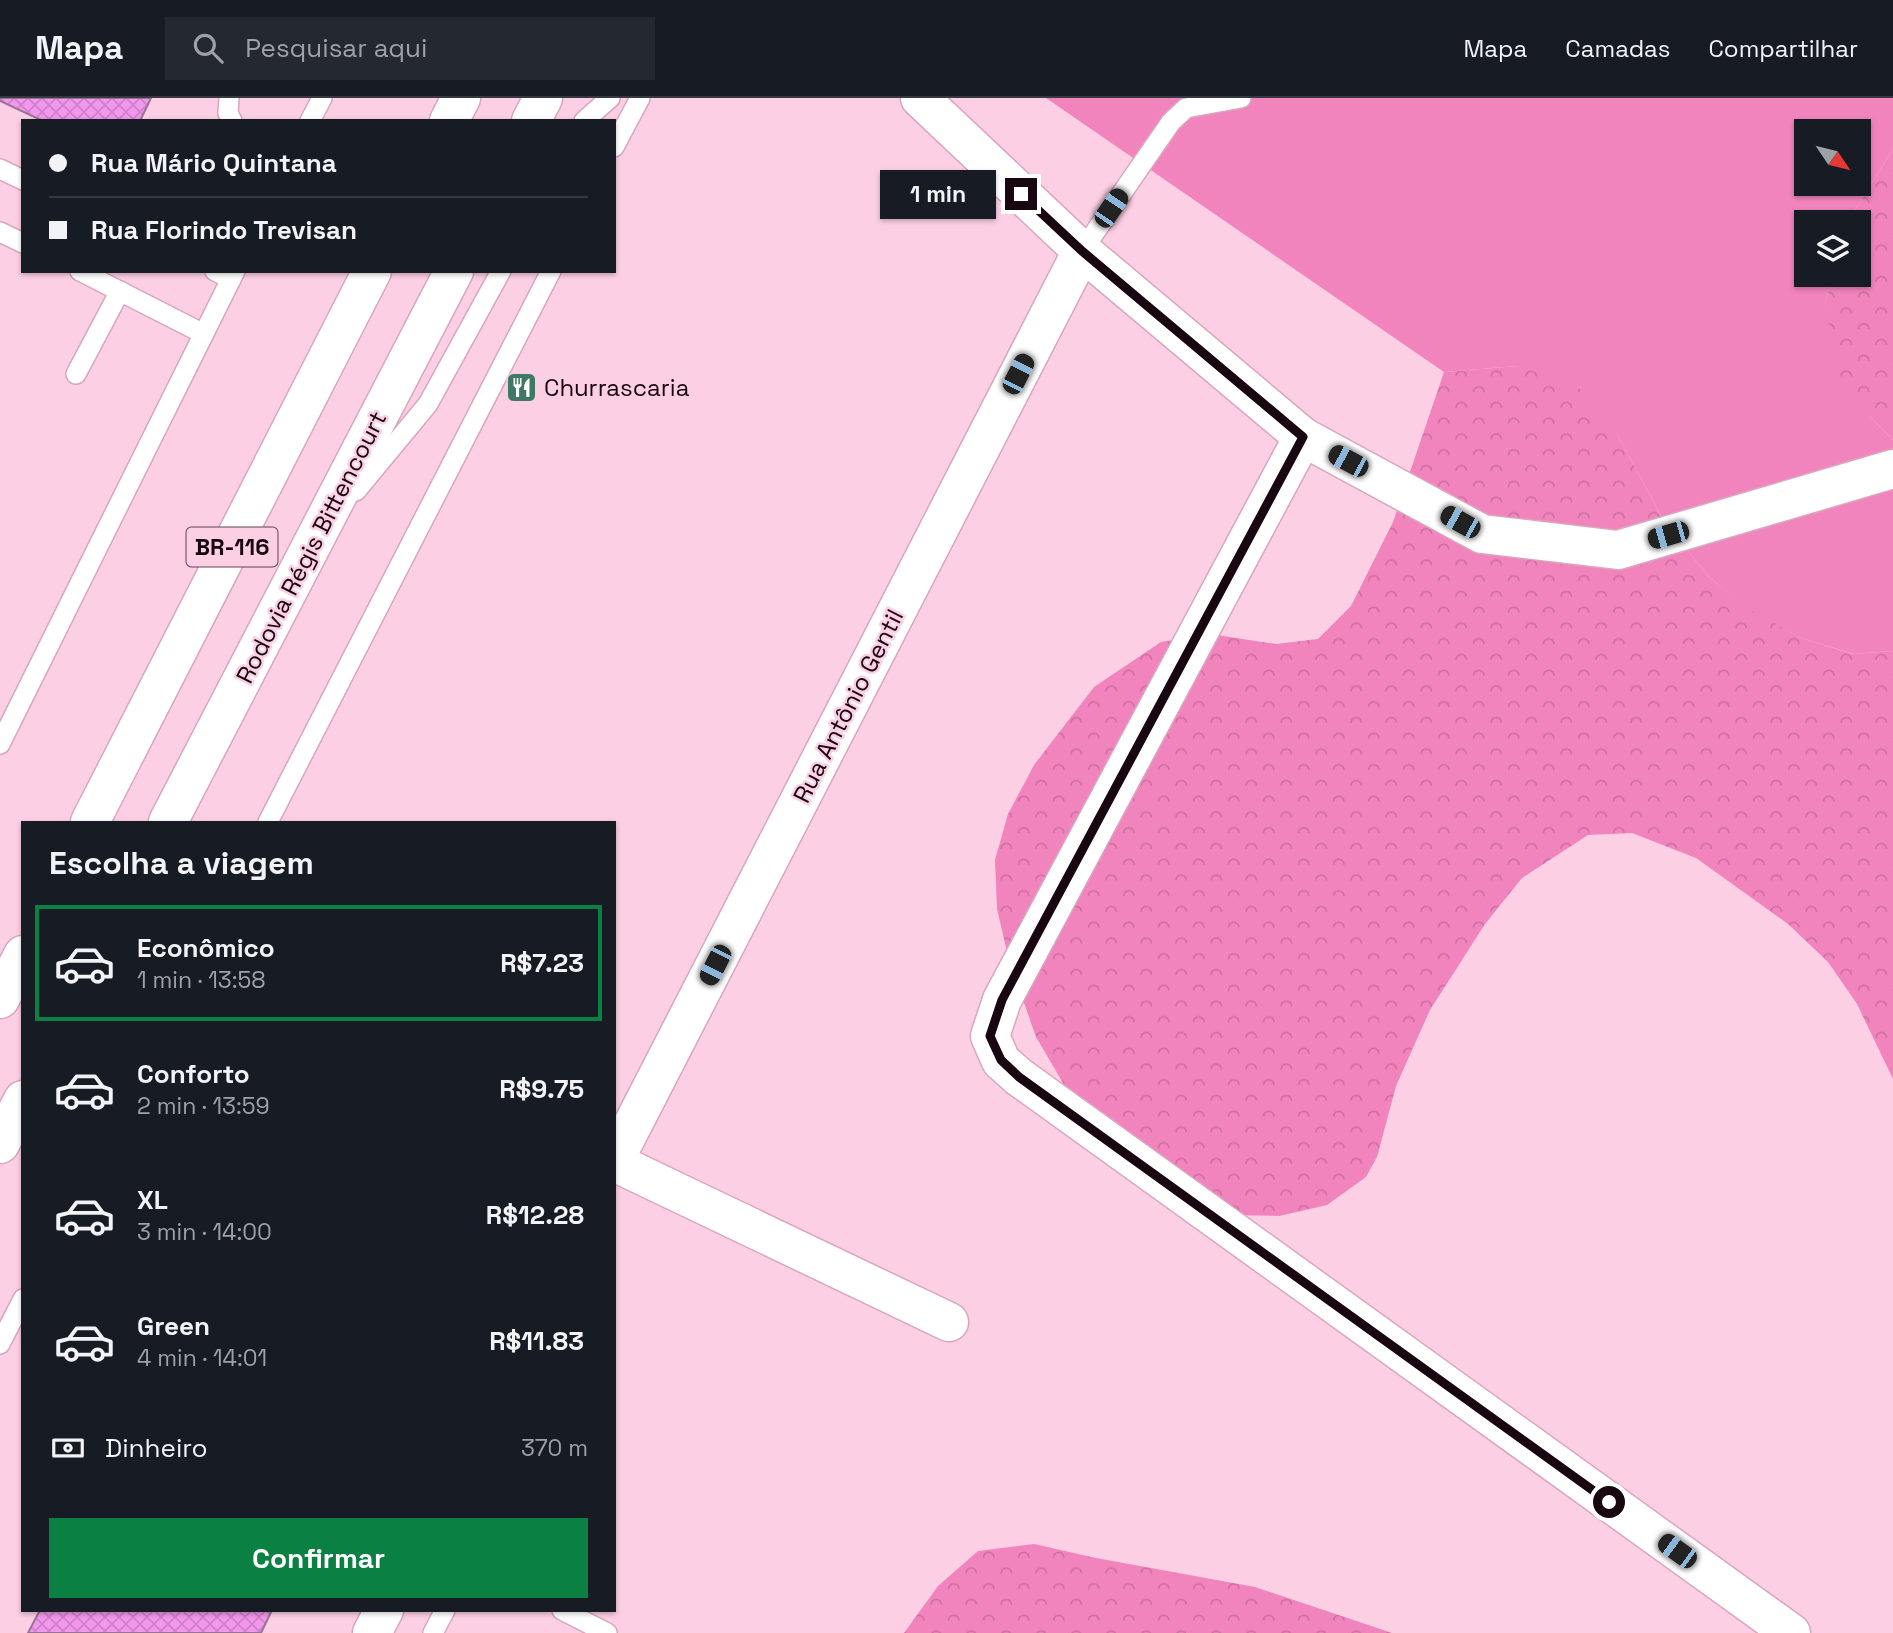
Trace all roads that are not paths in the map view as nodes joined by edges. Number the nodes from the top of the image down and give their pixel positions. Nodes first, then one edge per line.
1 (229, 98) edge
2 (321, 98) edge
3 (461, 98) edge
4 (543, 98) edge
5 (610, 98) edge
6 (640, 98) edge
7 (920, 98) edge
8 (1241, 98) edge
9 (231, 119) edge
10 (311, 119) edge
11 (450, 119) edge
12 (532, 119) edge
13 (586, 119) edge
14 (616, 144) edge
15 (0, 169) edge
16 (21, 179) edge
17 (0, 232) edge
18 (21, 242) edge
19 (1082, 251) junction
20 (84, 273) edge
21 (371, 273) edge
22 (453, 273) edge
23 (500, 273) edge
24 (550, 273) edge
25 (227, 274) edge
26 (120, 291) junction
27 (204, 334) junction
28 (76, 374) dead end
29 (1303, 437) junction
30 (1893, 469) edge
31 (317, 537) junction
32 (0, 744) edge
33 (91, 821) edge
34 (169, 821) edge
35 (269, 821) edge
36 (21, 959) edge
37 (0, 999) edge
38 (21, 1104) edge
39 (0, 1144) edge
40 (616, 1158) edge
41 (616, 1163) edge
42 (21, 1303) edge
43 (949, 1321) dead end
44 (0, 1344) edge
45 (383, 1612) edge
46 (444, 1612) edge
47 (566, 1612) edge
48 (372, 1633) edge
49 (433, 1633) edge
50 (607, 1633) edge
51 (1791, 1633) edge

1 - 9 lane
2 - 10 lane
3 - 11 main road
4 - 12 main road
5 - 13 lane
6 - 14 lane
7 - 19 main road
8 - 19 lane
15 - 16 lane
17 - 18 lane
19 - 29 main road
19 - 40 main road, Rua Antônio Gentil
20 - 26 lane
21 - 33 main road, BR-116
22 - 31 main road, Rodovia Régis Bittencourt / BR-116
23 - 31 lane
24 - 35 lane
25 - 27 lane
26 - 27 lane
26 - 28 lane
27 - 32 lane
29 - 30 main road
29 - 51 main road
31 - 34 main road, Rodovia Régis Bittencourt / BR-116
36 - 37 main road
38 - 39 main road
41 - 43 main road
42 - 44 lane
45 - 48 main road
46 - 49 lane
47 - 50 lane

